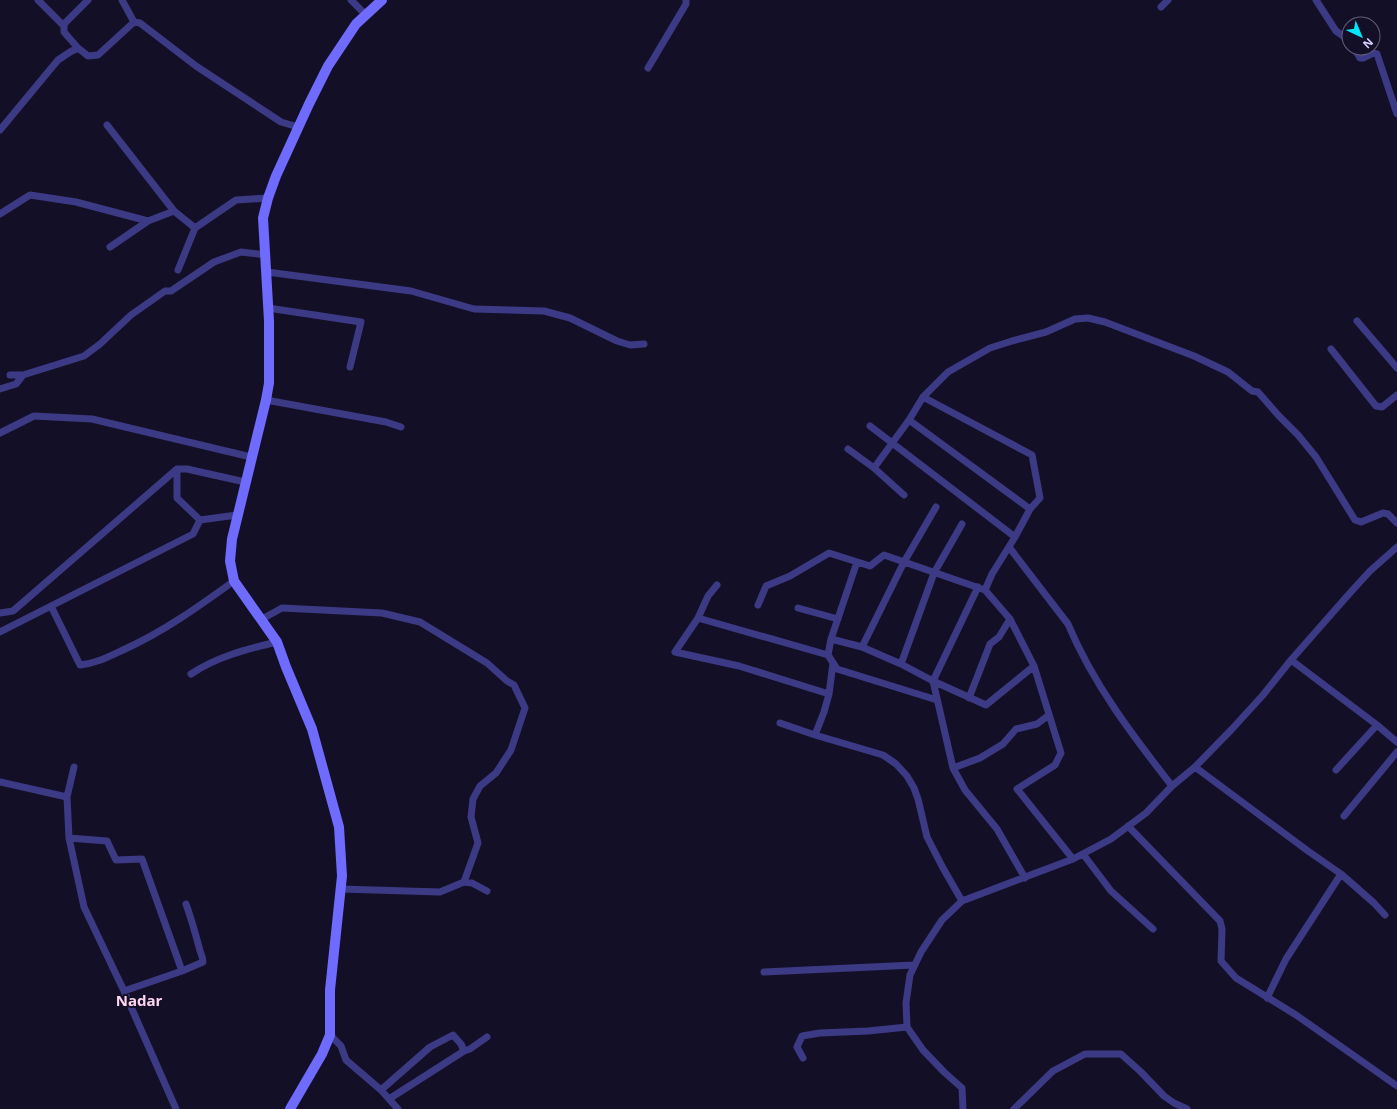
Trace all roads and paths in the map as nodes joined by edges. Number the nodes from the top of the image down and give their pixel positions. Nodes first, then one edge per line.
1 (38, 0) edge
2 (88, 0) edge
3 (122, 0) edge
4 (351, 0) edge
5 (382, 0) edge
6 (686, 0) edge
7 (1168, 0) edge
8 (1316, 0) edge
9 (1161, 6) dead end
10 (366, 15) junction
11 (134, 22) junction
12 (64, 26) junction
13 (1341, 34) edge
14 (78, 48) junction
15 (1378, 56) edge
16 (648, 68) dead end
17 (1397, 114) edge
18 (107, 125) dead end
19 (298, 127) junction
20 (0, 130) edge
21 (268, 198) junction
22 (174, 211) junction
23 (0, 214) edge
24 (148, 221) junction
25 (195, 228) junction
26 (110, 247) dead end
27 (266, 254) junction
28 (178, 270) dead end
29 (267, 272) junction
30 (268, 308) junction
31 (1357, 321) dead end
32 (644, 344) dead end
33 (1331, 349) dead end
34 (350, 367) dead end
35 (1397, 368) edge
36 (10, 375) dead end
37 (23, 375) junction
38 (0, 390) edge
39 (1397, 395) edge
40 (923, 397) junction
41 (266, 400) junction
42 (909, 420) junction
43 (401, 426) dead end
44 (870, 426) dead end
45 (0, 433) edge
46 (892, 443) junction
47 (848, 449) dead end
48 (251, 457) junction
49 (874, 468) junction
50 (178, 469) junction
51 (245, 482) junction
52 (904, 495) dead end
53 (936, 507) dead end
54 (1030, 509) junction
55 (237, 515) junction
56 (200, 520) junction
57 (1397, 523) edge
58 (962, 524) dead end
59 (1015, 537) junction
60 (1009, 547) junction
61 (1397, 547) edge
62 (857, 562) junction
63 (904, 562) junction
64 (934, 573) junction
65 (234, 581) junction
66 (717, 586) dead end
67 (981, 589) junction
68 (758, 605) dead end
69 (51, 606) junction
70 (798, 608) dead end
71 (0, 613) edge
72 (698, 618) junction
73 (262, 619) junction
74 (1010, 619) junction
75 (838, 620) junction
76 (0, 632) edge
77 (831, 639) junction
78 (277, 642) junction
79 (862, 647) junction
80 (828, 655) junction
81 (1291, 660) junction
82 (833, 662) junction
83 (901, 664) junction
84 (1034, 666) junction
85 (191, 674) dead end
86 (933, 681) junction
87 (829, 694) junction
88 (969, 698) junction
89 (937, 700) junction
90 (1049, 715) junction
91 (780, 723) dead end
92 (1377, 725) junction
93 (815, 735) junction
94 (1397, 742) edge
95 (1397, 752) edge
96 (1195, 766) junction
97 (74, 768) dead end
98 (953, 768) junction
99 (1336, 770) dead end
100 (0, 782) edge
101 (1172, 786) junction
102 (67, 797) junction
103 (1344, 816) dead end
104 (1128, 826) junction
105 (69, 838) junction
106 (1083, 854) junction
107 (1073, 859) junction
108 (1341, 874) junction
109 (1025, 878) junction
110 (464, 882) junction
111 (340, 889) junction
112 (487, 891) dead end
113 (962, 901) junction
114 (186, 904) dead end
115 (1385, 914) dead end
116 (1153, 929) dead end
117 (914, 965) junction
118 (182, 971) junction
119 (764, 972) dead end
120 (124, 991) junction
121 (1267, 998) junction
122 (908, 1027) junction
123 (330, 1034) junction
124 (487, 1037) dead end
125 (464, 1051) junction
126 (803, 1058) dead end
127 (1397, 1086) edge
128 (381, 1090) junction
129 (389, 1099) junction
130 (176, 1109) edge
131 (290, 1109) edge
132 (398, 1109) edge
133 (963, 1109) edge
134 (1014, 1109) edge
135 (1186, 1109) edge

1 - 12 street
2 - 12 street
3 - 11 street
4 - 10 street
5 - 10 main road
6 - 16 street
7 - 9 street
8 - 13 street
10 - 19 main road
11 - 14 street
11 - 19 street
12 - 14 street
14 - 20 street
15 - 17 street
18 - 22 street
19 - 21 main road
21 - 25 street
21 - 27 main road
22 - 24 street
22 - 25 street
23 - 24 street
24 - 26 street
25 - 28 street
27 - 29 main road
27 - 37 street
29 - 30 main road
29 - 32 street
30 - 34 street
30 - 41 main road
31 - 35 street
33 - 39 street
36 - 37 street
37 - 38 street
40 - 42 street
40 - 54 street
40 - 57 street
41 - 43 street
41 - 48 main road
42 - 46 street
42 - 54 street
44 - 46 street
45 - 48 street
46 - 49 street
46 - 59 street
47 - 49 street
48 - 51 main road
49 - 52 street
50 - 51 street
50 - 56 street
50 - 71 street
51 - 55 main road
53 - 63 street
54 - 59 street
55 - 56 street
55 - 65 main road
56 - 69 street
58 - 64 street
59 - 60 street
60 - 67 street
60 - 101 street
61 - 81 street
62 - 63 street
62 - 68 street
62 - 75 street
63 - 64 street
63 - 79 street
64 - 67 street
64 - 83 street
65 - 69 street
65 - 73 main road
66 - 72 street
67 - 74 street
67 - 86 street
69 - 76 street
70 - 75 street
72 - 80 street
72 - 87 street
73 - 78 main road
73 - 110 street
74 - 84 street
74 - 88 street
75 - 77 street
77 - 79 street
77 - 80 street
78 - 85 street
78 - 111 main road
79 - 83 street
80 - 82 street
81 - 92 street
81 - 96 street
82 - 87 street
82 - 89 street
83 - 86 street
84 - 88 street
84 - 90 street
86 - 88 street
86 - 89 street
87 - 93 street
89 - 98 street
90 - 98 street
90 - 107 street
91 - 93 street
92 - 94 street
92 - 99 street
93 - 113 street
95 - 103 street
96 - 101 street
96 - 108 street
97 - 102 street
98 - 109 street
100 - 102 street
101 - 104 street
102 - 105 street
104 - 106 street
104 - 121 street
105 - 118 street
105 - 120 street
106 - 107 street
106 - 116 street
107 - 109 street
108 - 115 street
108 - 121 street
109 - 113 street
110 - 111 street
110 - 112 street
111 - 123 main road
113 - 117 street
114 - 118 street
117 - 119 street
117 - 122 street
118 - 120 street
120 - 130 street
121 - 127 street
122 - 126 street
122 - 133 street
123 - 128 street
123 - 131 main road
124 - 125 street
125 - 128 street
125 - 129 street
128 - 129 street
129 - 132 street
134 - 135 street

